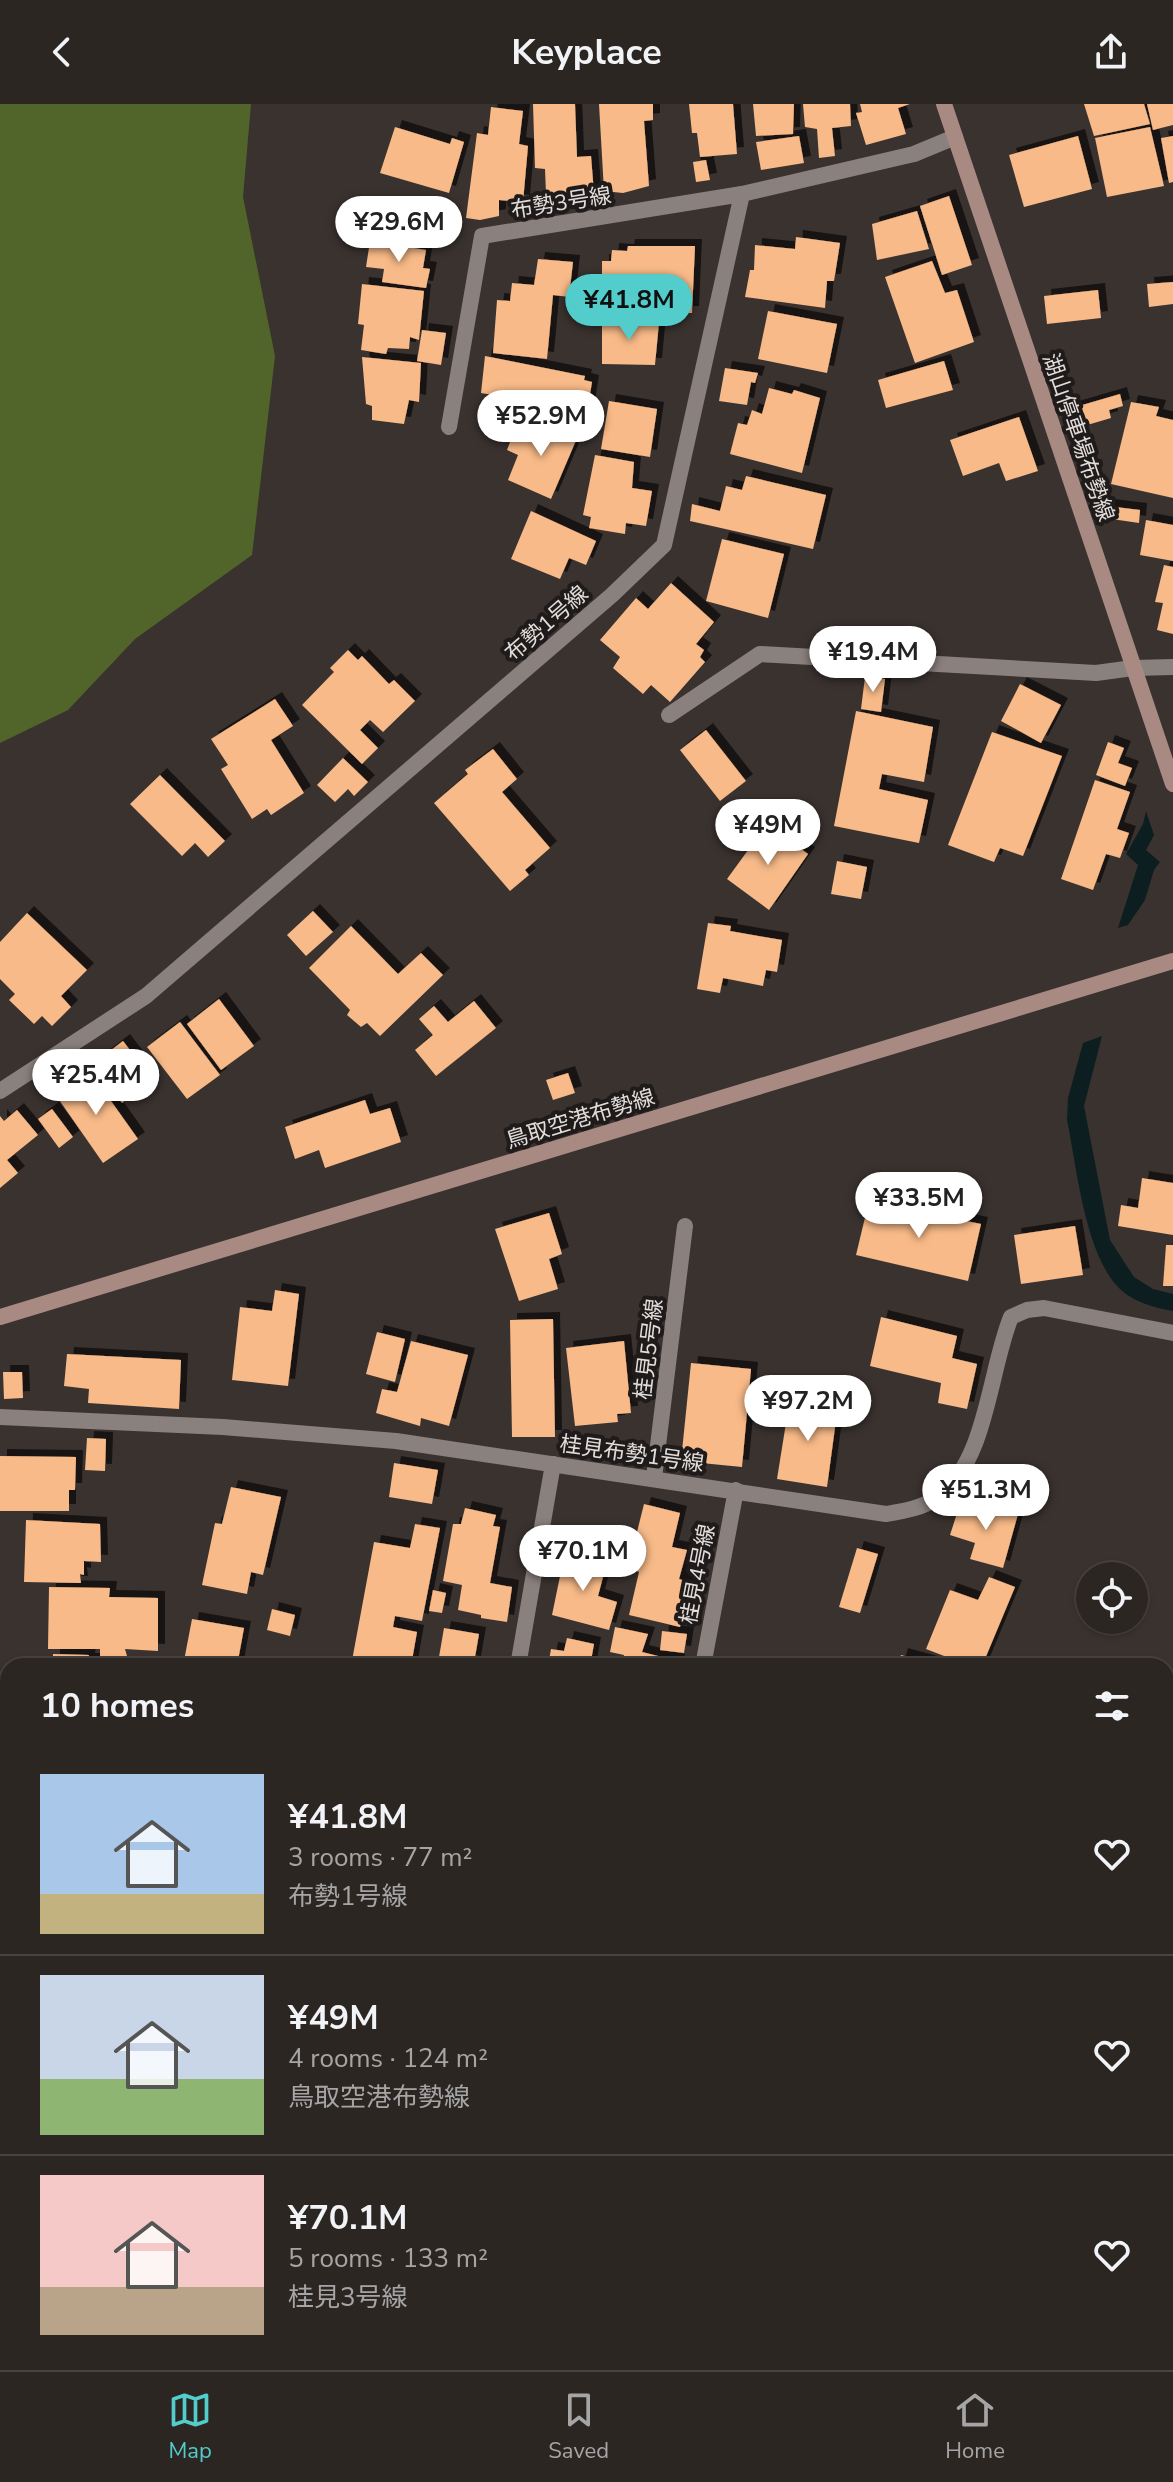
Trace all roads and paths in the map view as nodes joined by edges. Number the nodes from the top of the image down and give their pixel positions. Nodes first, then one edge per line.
1 (944, 104) edge
2 (955, 137) junction
3 (742, 194) junction
4 (449, 427) dead end
5 (1173, 667) edge
6 (1133, 668) junction
7 (669, 715) dead end
8 (1173, 784) edge
9 (1173, 961) edge
10 (0, 1091) edge
11 (685, 1226) dead end
12 (0, 1317) edge
13 (1173, 1333) edge
14 (0, 1417) edge
15 (553, 1464) junction
16 (654, 1478) junction
17 (736, 1490) junction
18 (519, 1658) edge
19 (704, 1658) edge

1 - 2 main road, 湖山停車場布勢線
2 - 3 street
2 - 6 main road, 湖山停車場布勢線
3 - 4 street, 布勢3号線
3 - 10 street, 布勢1号線
5 - 6 street
6 - 7 street
6 - 8 main road, 湖山停車場布勢線
9 - 12 main road, 鳥取空港布勢線
11 - 16 street, 桂見5号線
13 - 17 street, 桂見布勢1号線
14 - 15 street, 桂見布勢1号線
15 - 16 street, 桂見布勢1号線
15 - 18 street
16 - 17 street, 桂見布勢1号線
17 - 19 street, 桂見4号線

